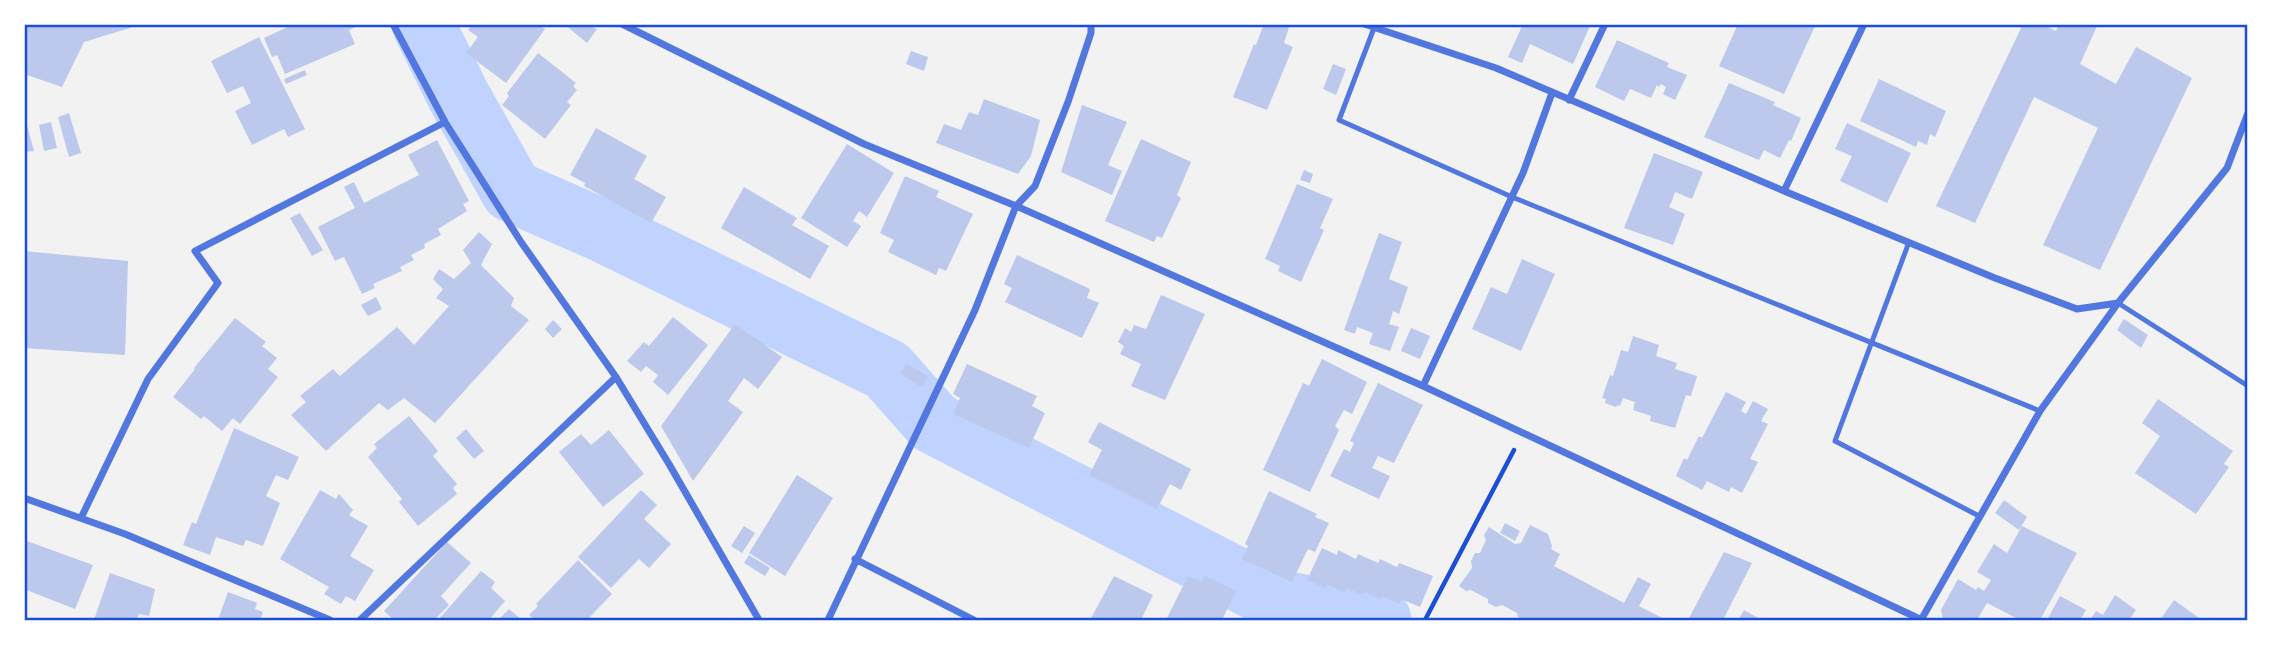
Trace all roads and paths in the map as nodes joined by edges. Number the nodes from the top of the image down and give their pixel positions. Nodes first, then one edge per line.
1 (393, 24) edge
2 (622, 24) edge
3 (1091, 24) edge
4 (1364, 24) edge
5 (1605, 24) edge
6 (1864, 24) edge
7 (1374, 28) junction
8 (1552, 93) junction
9 (1569, 100) junction
10 (2248, 113) edge
11 (445, 122) junction
12 (2245, 123) edge
13 (1784, 191) junction
14 (1512, 197) junction
15 (1016, 206) junction
16 (1909, 242) junction
17 (2118, 303) junction
18 (1871, 342) junction
19 (616, 377) junction
20 (1423, 386) junction
21 (2248, 386) edge
22 (2040, 411) junction
23 (1522, 434) junction
24 (24, 498) edge
25 (1979, 516) junction
26 (81, 518) junction
27 (855, 559) junction
28 (1426, 619) edge
29 (1921, 620) edge
30 (330, 621) edge
31 (359, 621) edge
32 (759, 621) edge
33 (828, 621) edge
34 (974, 621) edge

1 - 11 street
2 - 15 street
3 - 15 street
4 - 7 street
5 - 9 street
6 - 13 street
7 - 8 street
7 - 14 lane
8 - 9 street
8 - 14 street
9 - 13 street
10 - 12 street
11 - 19 street
11 - 26 street
12 - 17 street
13 - 16 street
14 - 18 lane
14 - 20 street
15 - 20 street
15 - 27 street
16 - 17 street
16 - 18 lane
17 - 21 lane
17 - 22 street
18 - 22 lane
18 - 25 lane
19 - 31 street
19 - 32 street
20 - 23 street
22 - 25 street
23 - 28 path
23 - 29 street
24 - 26 street
25 - 29 street
26 - 30 street
27 - 33 street
27 - 34 street

